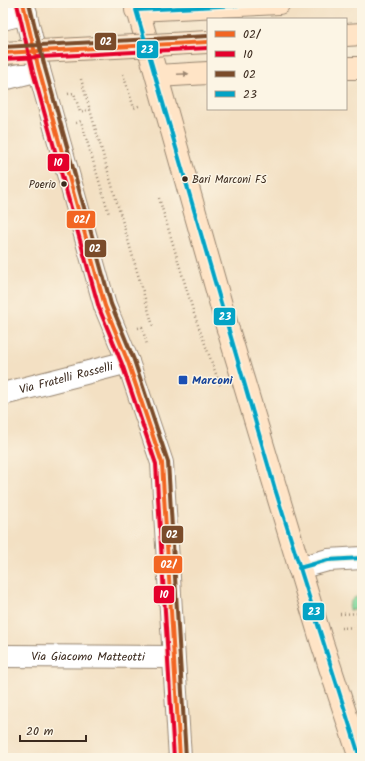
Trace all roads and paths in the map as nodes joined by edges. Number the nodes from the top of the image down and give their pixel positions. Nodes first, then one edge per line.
1 (279, 3) edge
2 (136, 6) edge
3 (24, 8) edge
4 (3, 19) edge
5 (362, 34) edge
6 (347, 35) edge
7 (207, 42) edge
8 (3, 53) edge
9 (37, 60) junction
10 (347, 68) edge
11 (362, 68) edge
12 (207, 73) edge
13 (157, 76) junction
14 (3, 79) edge
15 (81, 79) dead end
16 (67, 95) dead end
17 (90, 109) junction
18 (80, 112) junction
19 (76, 113) dead end
20 (75, 123) dead end
21 (159, 198) dead end
22 (109, 214) dead end
23 (153, 326) dead end
24 (128, 362) junction
25 (220, 387) dead end
26 (3, 394) edge
27 (362, 558) edge
28 (299, 568) junction
29 (362, 613) edge
30 (340, 614) dead end
31 (362, 627) edge
32 (340, 628) dead end
33 (3, 656) edge
34 (173, 658) junction
35 (180, 758) edge
36 (360, 758) edge

1 - 2 main road
2 - 13 main road
3 - 4 street
3 - 9 street
5 - 6 main road
7 - 8 main road, bridge
9 - 14 street
9 - 24 street
10 - 11 main road
13 -> 12 main road
13 - 28 main road
15 - 17 path
16 - 18 path
17 - 18 path
17 - 23 path
18 - 19 path
20 - 22 path
21 - 25 path
24 - 26 street, Via Fratelli Rosselli
24 - 34 street
27 - 28 street
28 - 36 main road
29 - 30 path
31 - 32 path
33 - 34 street, Via Giacomo Matteotti
34 - 35 street

